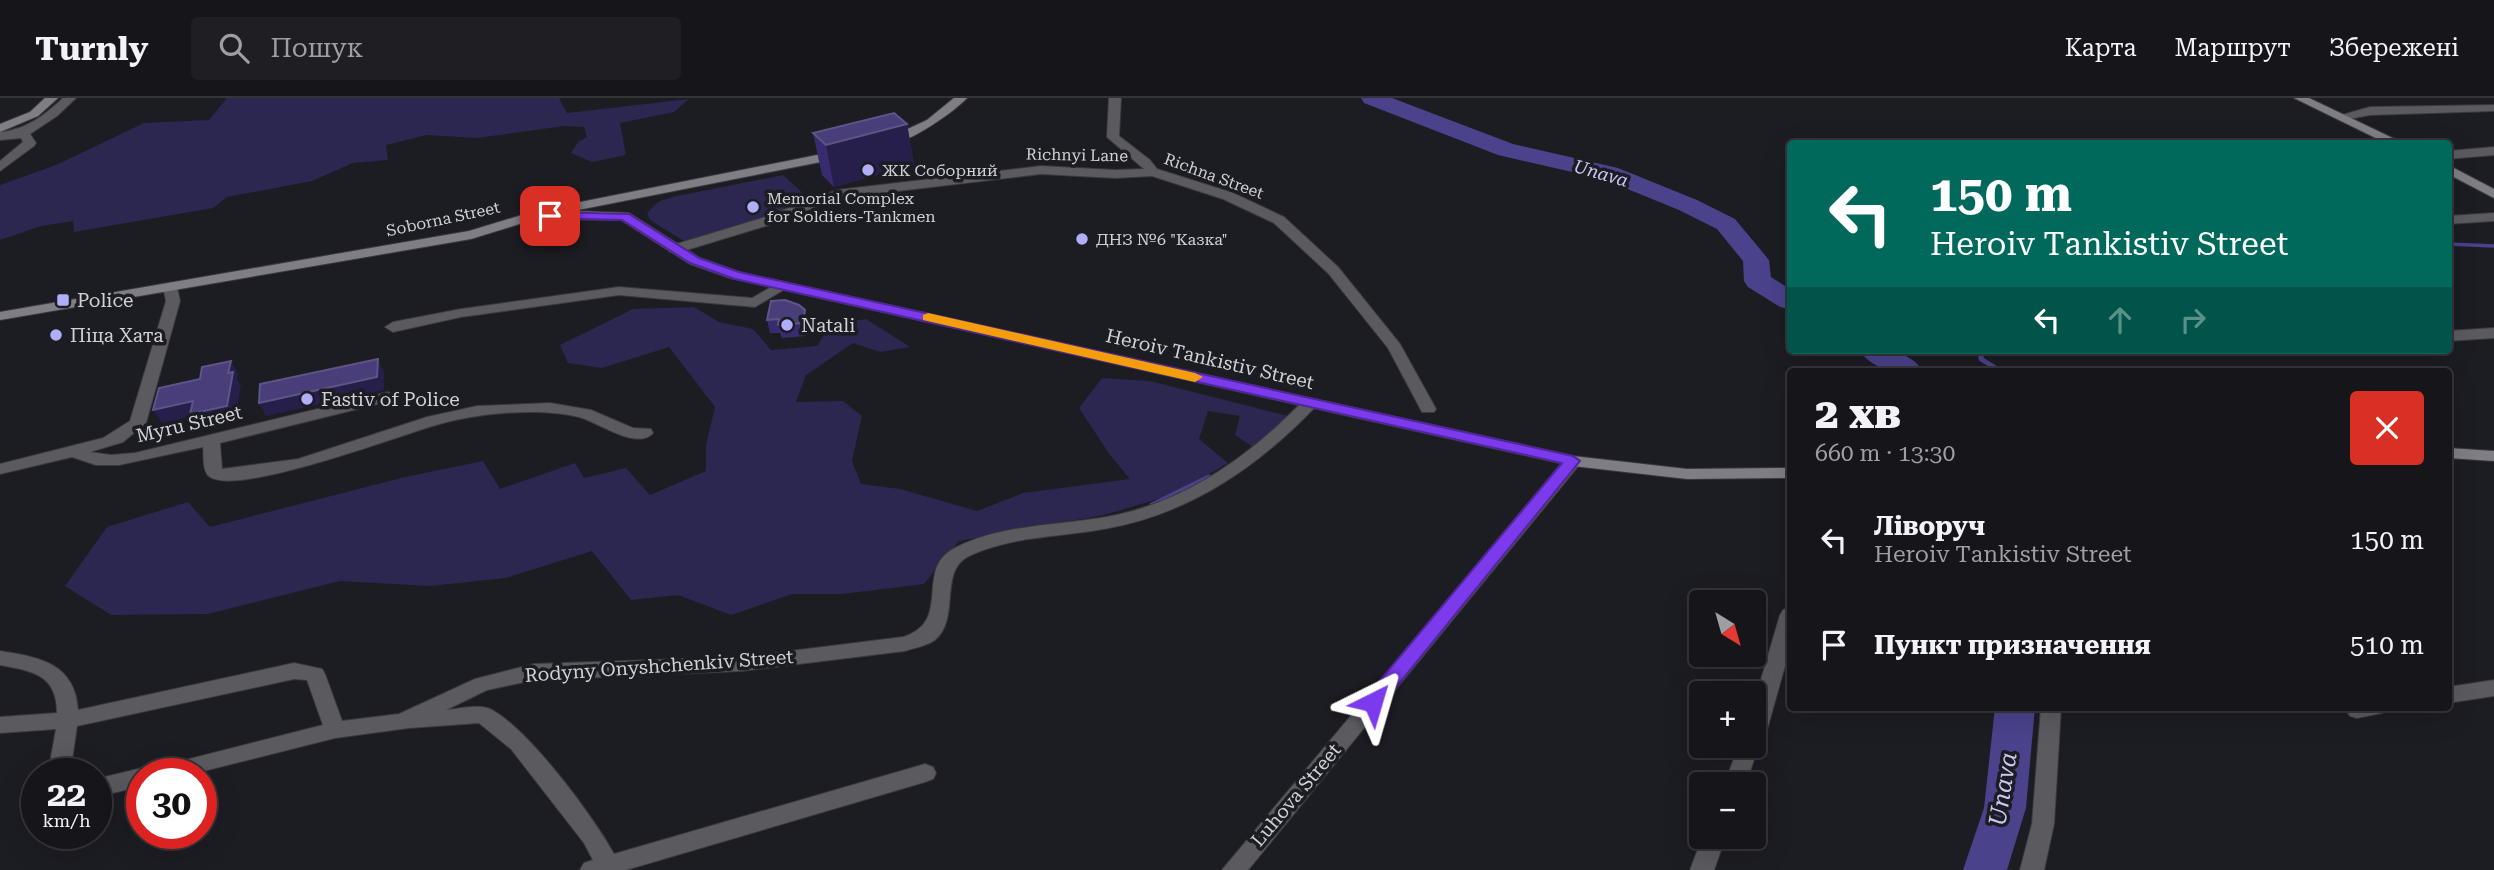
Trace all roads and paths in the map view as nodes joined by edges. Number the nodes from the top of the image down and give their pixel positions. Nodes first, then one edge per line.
1 (52, 98) edge
2 (70, 98) edge
3 (961, 98) edge
4 (1115, 98) edge
5 (2300, 98) edge
6 (2494, 108) edge
7 (2344, 116) junction
8 (0, 128) edge
9 (22, 134) junction
10 (0, 136) edge
11 (2391, 140) edge
12 (870, 146) edge
13 (857, 150) edge
14 (2494, 151) edge
15 (2452, 155) edge
16 (0, 167) edge
17 (2452, 171) edge
18 (1153, 172) junction
19 (703, 182) junction
20 (686, 185) junction
21 (2494, 194) edge
22 (656, 195) junction
23 (572, 216) junction
24 (2494, 217) edge
25 (532, 220) junction
26 (629, 220) junction
27 (2452, 220) edge
28 (675, 249) junction
29 (780, 286) junction
30 (170, 287) junction
31 (0, 316) edge
32 (393, 327) dead end
33 (2494, 332) edge
34 (2452, 336) edge
35 (388, 397) dead end
36 (1310, 403) junction
37 (1428, 409) dead end
38 (645, 433) dead end
39 (211, 440) junction
40 (74, 451) junction
41 (2452, 453) edge
42 (2494, 457) edge
43 (1573, 461) junction
44 (0, 469) edge
45 (1787, 473) edge
46 (1787, 625) edge
47 (0, 658) edge
48 (2494, 688) edge
49 (2452, 694) edge
50 (1766, 696) edge
51 (2051, 711) edge
52 (68, 720) junction
53 (401, 722) junction
54 (0, 725) edge
55 (335, 730) junction
56 (62, 758) edge
57 (217, 759) edge
58 (925, 773) dead end
59 (1710, 849) edge
60 (600, 868) edge
61 (1234, 870) edge
62 (1702, 870) edge
63 (2032, 870) edge

1 - 8 main road
2 - 9 street
3 - 12 main road
4 - 18 street, Richna Street
5 - 7 main road
6 - 7 street
7 - 11 main road
9 - 10 street
9 - 16 street
13 - 19 main road, Soborna Street
14 - 15 street
17 - 21 main road
18 - 28 street, Richnyi Lane
18 - 37 street, Richna Street
19 - 20 main road, Soborna Street
19 - 22 main road
20 - 23 main road
20 - 25 main road, Soborna Street
22 - 23 main road
22 - 26 main road
23 - 25 main road, Heroiv Тankistiv Street
23 - 26 main road, Heroiv Тankistiv Street
24 - 27 street
25 - 30 main road, Soborna Street
26 - 28 main road, Heroiv Тankistiv Street
28 - 29 main road, Heroiv Тankistiv Street
29 - 32 street
29 - 36 main road, Heroiv Тankistiv Street
30 - 31 main road, Soborna Street
30 - 40 street
33 - 34 street
35 - 39 street, Myru Street
36 - 43 main road, Heroiv Тankistiv Street
36 - 53 street, Rodyny Onyshchenkiv Street
38 - 39 street
39 - 40 street, Myru Street
40 - 44 street, Myru Street
41 - 42 main road
43 - 45 main road, Heroiv Тankistiv Street
43 - 61 street, Luhova Street
46 - 50 street
47 - 52 street
48 - 49 street
51 - 63 street
52 - 54 street
52 - 55 street
52 - 56 street
53 - 55 street, Rodyny Onyshchenkiv Street
53 - 60 street
55 - 57 street, Rodyny Onyshchenkiv Street
58 - 60 street
59 - 62 street

